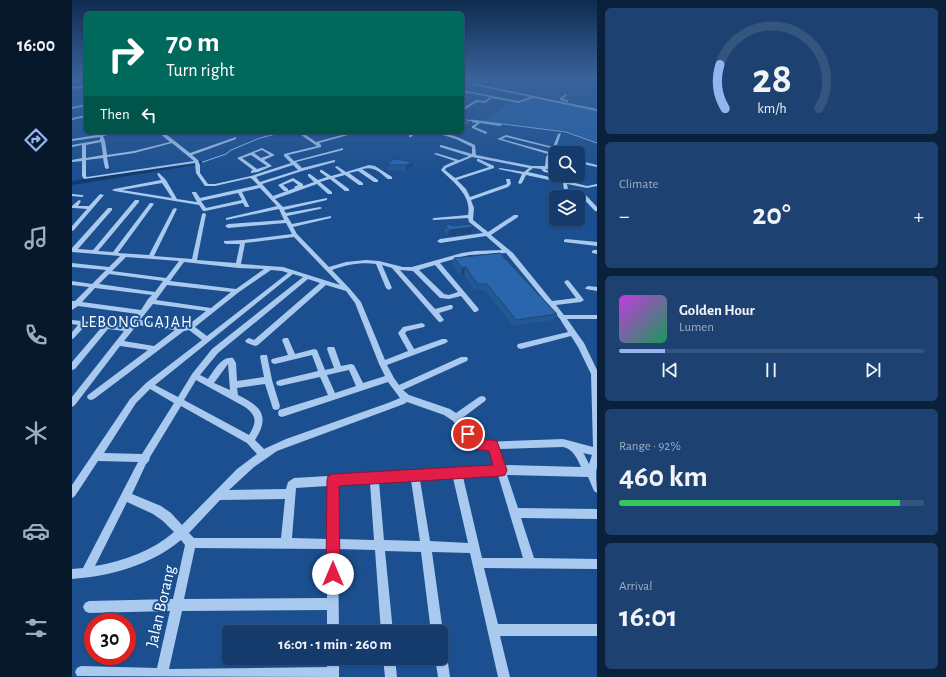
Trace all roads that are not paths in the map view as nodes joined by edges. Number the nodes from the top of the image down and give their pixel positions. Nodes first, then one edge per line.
1 (84, 116) edge
2 (72, 119) edge
3 (464, 120) edge
4 (480, 122) junction
5 (500, 125) dead end
6 (486, 133) dead end
7 (168, 134) edge
8 (300, 134) edge
9 (350, 134) edge
10 (413, 134) edge
11 (442, 134) edge
12 (560, 134) dead end
13 (102, 135) joint
14 (164, 135) joint
15 (410, 136) dead end
16 (235, 138) dead end
17 (224, 139) dead end
18 (72, 140) edge
19 (103, 141) junction
20 (173, 142) junction
21 (316, 143) junction
22 (84, 144) junction
23 (72, 146) edge
24 (441, 146) dead end
25 (554, 146) edge
26 (549, 147) edge
27 (342, 149) dead end
28 (251, 152) junction
29 (188, 154) junction
30 (436, 154) dead end
31 (549, 155) edge
32 (105, 156) junction
33 (472, 156) junction
34 (549, 156) edge
35 (84, 159) junction
36 (261, 160) junction
37 (72, 161) edge
38 (334, 161) dead end
39 (294, 162) junction
40 (458, 162) junction
41 (197, 163) junction
42 (585, 163) edge
43 (597, 166) edge
44 (337, 167) dead end
45 (532, 167) junction
46 (545, 167) junction
47 (549, 167) edge
48 (107, 168) dead end
49 (359, 169) junction
50 (500, 169) dead end
51 (301, 170) junction
52 (321, 171) dead end
53 (549, 172) edge
54 (346, 173) junction
55 (525, 173) junction
56 (159, 174) dead end
57 (254, 175) junction
58 (309, 175) dead end
59 (330, 178) junction
60 (390, 178) dead end
61 (549, 178) edge
62 (455, 179) junction
63 (508, 180) dead end
64 (164, 181) junction
65 (376, 181) dead end
66 (317, 182) junction
67 (566, 182) joint
68 (520, 183) dead end
69 (145, 184) junction
70 (360, 184) dead end
71 (208, 185) junction
72 (260, 185) junction
73 (597, 185) edge
74 (286, 190) dead end
75 (346, 190) dead end
76 (567, 190) edge
77 (239, 191) junction
78 (194, 193) dead end
79 (330, 193) dead end
80 (72, 195) edge
81 (102, 195) dead end
82 (82, 196) dead end
83 (152, 196) junction
84 (218, 196) junction
85 (271, 197) junction
86 (585, 198) edge
87 (325, 199) dead end
88 (469, 199) junction
89 (176, 200) junction
90 (79, 201) dead end
91 (137, 201) dead end
92 (587, 201) joint
93 (200, 202) junction
94 (152, 204) dead end
95 (91, 208) junction
96 (320, 208) dead end
97 (110, 209) dead end
98 (176, 209) dead end
99 (597, 210) edge
100 (204, 214) dead end
101 (284, 216) junction
102 (470, 216) junction
103 (516, 216) dead end
104 (329, 217) dead end
105 (228, 219) dead end
106 (434, 219) dead end
107 (228, 226) dead end
108 (72, 230) edge
109 (488, 234) junction
110 (295, 235) junction
111 (440, 241) dead end
112 (566, 241) dead end
113 (226, 242) dead end
114 (243, 242) junction
115 (597, 244) edge
116 (73, 250) edge
117 (508, 251) junction
118 (94, 252) junction
119 (115, 253) junction
120 (125, 254) junction
121 (151, 257) junction
122 (183, 260) junction
123 (194, 262) junction
124 (436, 262) junction
125 (378, 263) junction
126 (72, 265) edge
127 (238, 266) junction
128 (394, 267) junction
129 (270, 268) junction
130 (414, 268) junction
131 (328, 269) junction
132 (109, 271) junction
133 (291, 273) junction
134 (307, 277) junction
135 (167, 281) junction
136 (567, 282) dead end
137 (72, 283) edge
138 (324, 283) junction
139 (94, 286) junction
140 (389, 288) dead end
141 (588, 288) dead end
142 (597, 289) edge
143 (348, 290) junction
144 (236, 291) junction
145 (462, 293) junction
146 (157, 294) junction
147 (150, 301) junction
148 (551, 303) junction
149 (74, 304) edge
150 (450, 307) dead end
151 (212, 310) junction
152 (476, 310) dead end
153 (142, 312) junction
154 (434, 312) junction
155 (562, 316) junction
156 (597, 317) edge
157 (442, 320) dead end
158 (72, 322) edge
159 (135, 322) junction
160 (83, 324) junction
161 (422, 326) dead end
162 (106, 327) junction
163 (186, 328) junction
164 (129, 329) junction
165 (573, 333) junction
166 (72, 336) edge
167 (207, 340) junction
168 (286, 340) dead end
169 (249, 341) dead end
170 (444, 341) dead end
171 (119, 343) junction
172 (521, 346) dead end
173 (156, 349) junction
174 (331, 349) dead end
175 (413, 353) junction
176 (292, 356) junction
177 (264, 357) dead end
178 (464, 359) dead end
179 (275, 360) dead end
180 (383, 364) junction
181 (72, 367) edge
182 (338, 370) junction
183 (323, 373) junction
184 (195, 376) junction
185 (390, 378) junction
186 (268, 380) junction
187 (280, 383) dead end
188 (209, 384) junction
189 (233, 385) junction
190 (149, 386) junction
191 (361, 387) junction
192 (398, 389) junction
193 (332, 396) junction
194 (91, 397) dead end
195 (234, 397) junction
196 (406, 398) junction
197 (482, 399) dead end
198 (180, 402) junction
199 (72, 403) edge
200 (276, 406) dead end
201 (282, 413) dead end
202 (456, 418) junction
203 (250, 440) junction
204 (493, 445) junction
205 (574, 446) junction
206 (596, 452) edge
207 (263, 454) junction
208 (95, 457) junction
209 (146, 458) junction
210 (501, 470) junction
211 (589, 471) junction
212 (457, 473) junction
213 (415, 475) junction
214 (374, 478) junction
215 (333, 480) junction
216 (597, 488) edge
217 (72, 493) edge
218 (290, 494) junction
219 (218, 495) junction
220 (126, 496) junction
221 (514, 513) junction
222 (597, 514) edge
223 (182, 533) junction
224 (192, 542) junction
225 (286, 544) junction
226 (333, 544) junction
227 (380, 545) junction
228 (425, 546) junction
229 (474, 548) junction
230 (477, 563) junction
231 (530, 563) junction
232 (597, 564) edge
233 (86, 573) junction
234 (72, 574) edge
235 (333, 604) junction
236 (177, 605) junction
237 (89, 607) dead end
238 (333, 625) edge
239 (386, 625) edge
240 (436, 625) edge
241 (494, 630) junction
242 (597, 630) edge
243 (390, 665) edge
244 (442, 665) edge
245 (81, 672) dead end
246 (333, 675) edge
247 (162, 676) edge
248 (391, 677) edge
249 (444, 677) edge
250 (504, 677) edge

1 - 2 street
3 - 4 street
4 - 5 street
4 - 6 street
7 - 14 street
8 - 21 street
9 - 21 street
10 - 15 street
11 - 33 street
12 - 25 street
13 - 18 street
13 - 19 street
14 - 20 street
16 - 29 street
17 - 29 street
19 - 22 street
19 - 32 street
20 - 29 street
20 - 32 street
21 - 39 street
22 - 23 street
22 - 35 street
24 - 33 street
26 - 31 street
27 - 39 street
28 - 36 street
28 - 36 street
28 - 57 street
29 - 41 street
30 - 40 street
32 - 35 street
32 - 48 street
33 - 40 street
33 - 45 street
33 - 62 street
34 - 46 street
35 - 37 street
35 - 41 street
36 - 57 street
38 - 51 street
39 - 51 street
39 - 57 street
40 - 62 street
41 - 71 street
42 - 43 street
44 - 54 street
45 - 46 street
45 - 55 street
46 - 47 street
46 - 53 street
49 - 54 street
49 - 60 street
49 - 65 street
50 - 55 street
51 - 72 street
52 - 59 street
54 - 59 street
54 - 70 street
55 - 61 street
55 - 68 street
56 - 64 street
57 - 71 street
57 - 72 street
58 - 66 street
59 - 66 street
59 - 75 street
62 - 88 street
63 - 88 street
64 - 69 street
64 - 89 street
66 - 79 street
66 - 85 street
67 - 73 street
67 - 76 street
69 - 83 street
69 - 83 street
71 - 84 street
72 - 77 street
72 - 85 street
74 - 85 street
77 - 84 street
77 - 93 street
78 - 93 street
80 - 82 street
81 - 95 street
83 - 89 street
84 - 93 street
85 - 101 street
86 - 92 street
87 - 101 street
88 - 102 street
89 - 93 street
90 - 95 street
91 - 118 street
92 - 99 street
94 - 119 street
95 - 108 street
96 - 101 street
97 - 116 street
98 - 121 street
100 - 123 street
101 - 104 street
101 - 105 street
101 - 107 street
101 - 110 street
102 - 106 street
102 - 109 street
103 - 109 street
109 - 111 street
109 - 117 street
110 - 114 street
110 - 131 street
112 - 115 street
113 - 114 street
114 - 127 street
116 - 118 street
117 - 124 street
117 - 148 street
118 - 119 street
119 - 120 street
120 - 121 street
120 - 132 street
121 - 122 street
122 - 123 street
122 - 135 street
123 - 127 street
124 - 130 street
124 - 145 street
125 - 128 street
125 - 131 street
125 - 140 street
126 - 132 street
127 - 129 street
128 - 130 street
128 - 154 street
129 - 133 street
129 - 144 street
130 - 145 street
131 - 143 street
132 - 135 street
132 - 139 street
133 - 134 street
133 - 167 street
134 - 138 street
134 - 184 street
135 - 144 street
135 - 146 street
136 - 148 street
137 - 139 street
138 - 143 street
138 - 169 street
139 - 146 street
139 - 149 street
141 - 142 street
143 - 180 street
144 - 151 street
145 - 152 street
146 - 147 street
147 - 151 street
147 - 153 street
148 - 155 street
149 - 153 street
150 - 154 street
151 - 163 street
153 - 159 street
154 - 157 street
155 - 156 street
155 - 165 street
158 - 160 street
159 - 163 street
159 - 164 street
160 - 162 street
160 - 166 street
161 - 175 street
162 - 164 street
162 - 181 street
163 - 167 street
163 - 173 street
164 - 171 street
165 - 172 street
165 - 206 street
167 - 190 street
168 - 176 street
170 - 175 street
171 - 173 street
171 - 199 street
173 - 194 street
174 - 182 street
175 - 180 street
176 - 179 street
176 - 183 street
177 - 186 street
178 - 192 street
180 - 185 street
182 - 183 street
182 - 191 street
183 - 187 street
183 - 193 street
184 - 188 street
184 - 198 street
185 - 191 street
185 - 192 street
186 - 189 street
186 - 200 street
188 - 189 street
188 - 195 street
189 - 195 street
190 - 198 street
190 - 208 street
191 - 193 street
192 - 196 street
193 - 201 street
195 - 203 street
196 - 202 street
196 - 207 street
197 - 202 street
198 - 203 street
198 - 209 street
202 - 204 street
203 - 207 street
204 - 205 street
204 - 210 street
205 - 206 street
205 - 211 street
206 - 211 street
207 - 219 street
208 - 209 street
208 - 217 street
209 - 220 street
210 - 211 street
210 - 212 street
210 - 221 street
211 - 216 street
212 - 213 street
212 - 229 street
213 - 214 street
213 - 228 street
214 - 215 street
214 - 227 street
215 - 218 street
215 - 226 street
218 - 219 street
218 - 225 street
219 - 223 street
220 - 223 street
220 - 233 street
221 - 222 street
221 - 231 street
223 - 224 street
223 - 233 street
224 - 225 street
224 - 236 street, Jalan Borang
225 - 226 street
226 - 227 street
226 - 235 street
227 - 228 street
227 - 239 street
228 - 229 street
228 - 240 street
229 - 230 street
230 - 231 street
230 - 241 street
231 - 232 street
233 - 234 street
235 - 236 street
235 - 238 street
236 - 237 street
236 - 247 street, Jalan Borang
241 - 242 street
241 - 250 street
243 - 248 street
244 - 249 street
245 - 247 street
246 - 247 street

